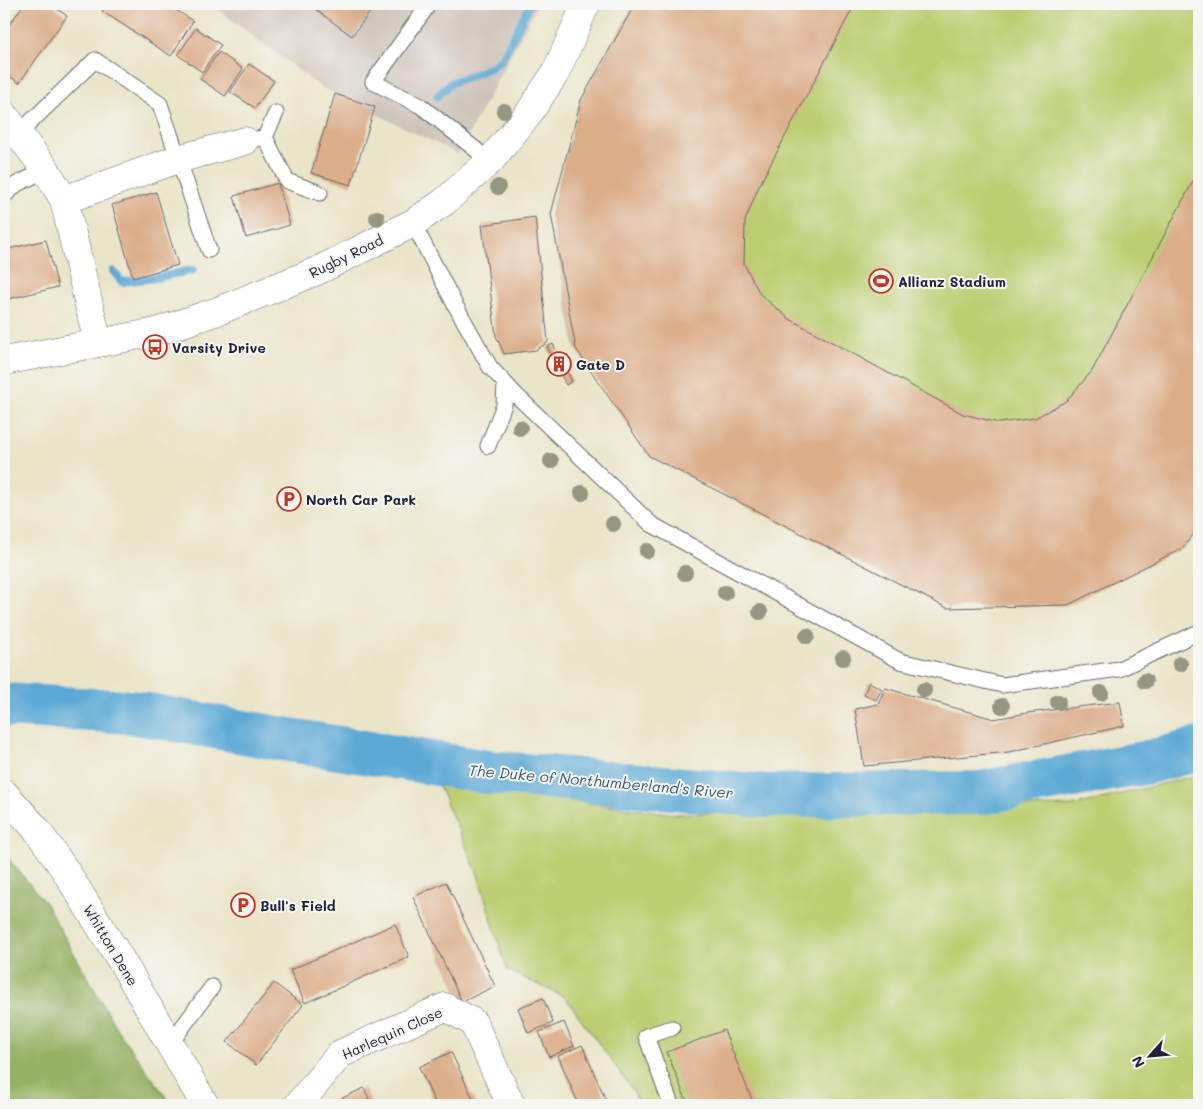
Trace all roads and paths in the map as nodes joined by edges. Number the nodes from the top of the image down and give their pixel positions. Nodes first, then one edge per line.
1 (429, 4) edge
2 (586, 4) edge
3 (276, 113) dead end
4 (11, 124) edge
5 (255, 139) junction
6 (178, 159) junction
7 (490, 161) junction
8 (46, 170) junction
9 (320, 193) dead end
10 (4, 196) edge
11 (64, 200) junction
12 (412, 223) junction
13 (209, 250) dead end
14 (98, 343) junction
15 (4, 361) edge
16 (506, 383) junction
17 (488, 446) dead end
18 (1199, 632) edge
19 (4, 793) edge
20 (212, 987) dead end
21 (672, 1028) dead end
22 (170, 1044) junction
23 (204, 1105) edge
24 (298, 1105) edge
25 (511, 1105) edge
26 (671, 1105) edge

1 - 7 lane
2 - 7 street, Rugby Road
3 - 5 lane
4 - 6 lane
4 - 8 street
5 - 6 street
5 - 9 lane
6 - 11 street
6 - 13 lane
7 - 12 street, Rugby Road
8 - 10 lane
8 - 11 street
11 - 14 street
12 - 14 street, Rugby Road
12 - 16 lane
14 - 15 street, Rugby Road
16 - 17 lane
16 - 18 lane
19 - 22 street, Whitton Dene
20 - 22 lane
21 - 26 lane
22 - 23 street, Whitton Dene
24 - 25 street, Harlequin Close

